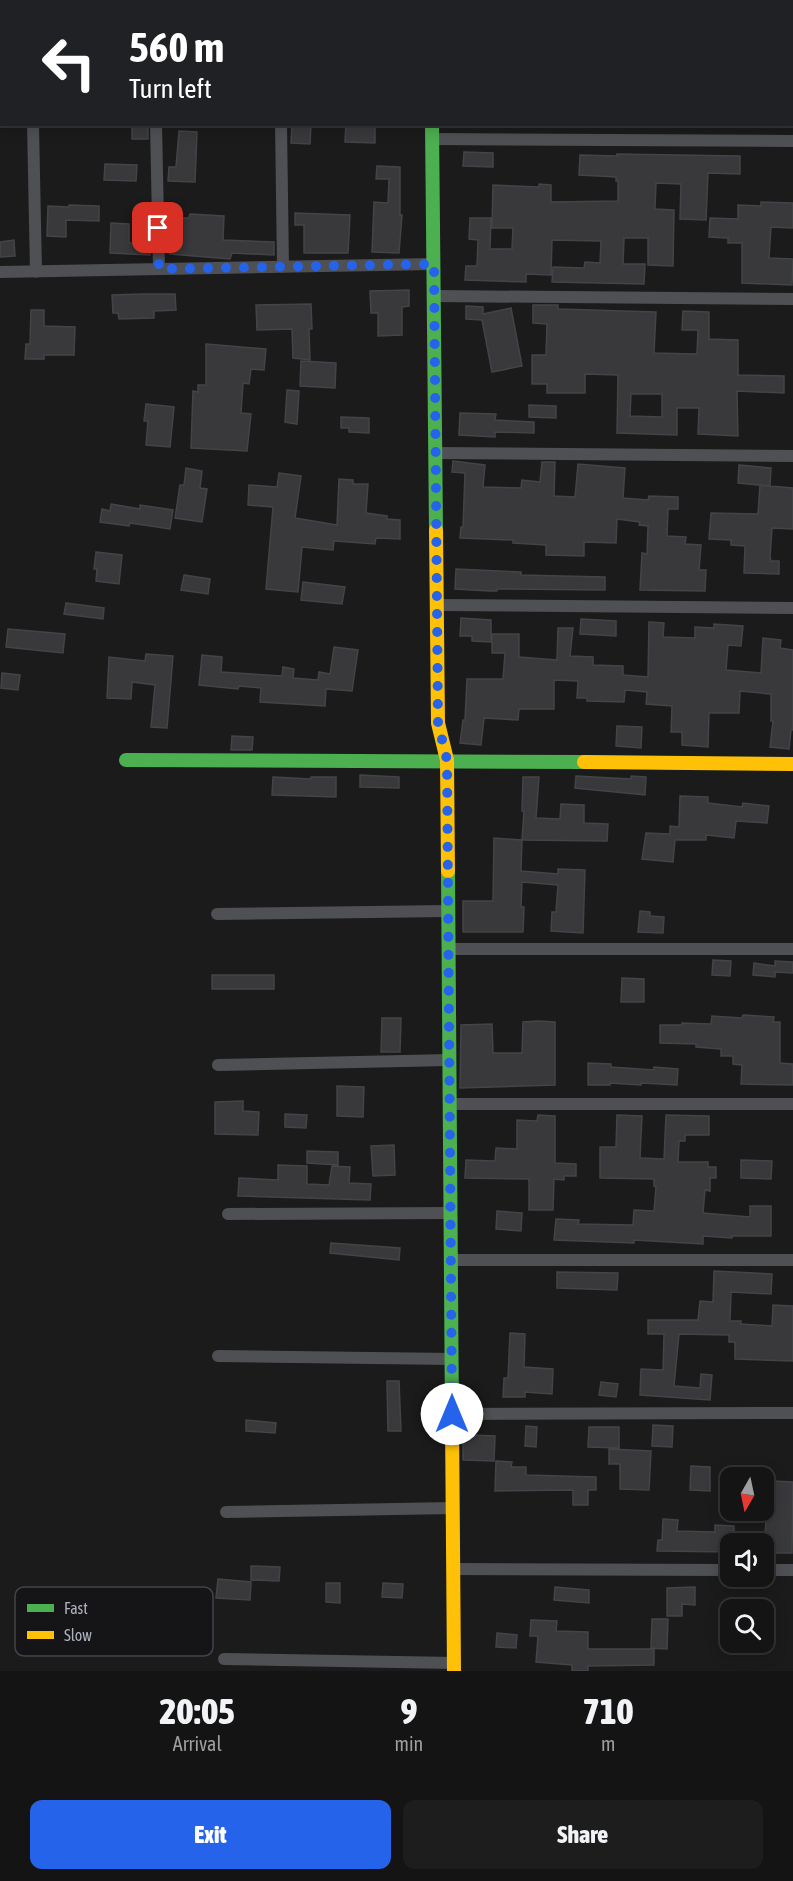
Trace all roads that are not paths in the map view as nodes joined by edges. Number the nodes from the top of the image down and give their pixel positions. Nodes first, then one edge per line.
1 (33, 126) edge
2 (156, 126) edge
3 (281, 126) edge
4 (432, 126) edge
5 (432, 139) junction
6 (793, 141) edge
7 (434, 264) junction
8 (283, 267) junction
9 (159, 269) junction
10 (0, 272) edge
11 (36, 272) junction
12 (434, 296) junction
13 (793, 299) edge
14 (436, 453) junction
15 (793, 456) edge
16 (438, 605) junction
17 (793, 608) edge
18 (126, 760) dead end
19 (447, 760) junction
20 (793, 764) edge
21 (448, 911) junction
22 (217, 914) dead end
23 (448, 949) junction
24 (793, 949) edge
25 (449, 1060) junction
26 (218, 1065) dead end
27 (450, 1104) junction
28 (793, 1104) edge
29 (450, 1213) junction
30 (228, 1214) dead end
31 (451, 1260) junction
32 (793, 1260) edge
33 (218, 1356) dead end
34 (452, 1359) junction
35 (793, 1413) edge
36 (452, 1414) junction
37 (453, 1508) junction
38 (226, 1512) dead end
39 (453, 1569) junction
40 (720, 1570) edge
41 (774, 1570) edge
42 (793, 1570) edge
43 (224, 1659) dead end
44 (454, 1667) edge

1 - 11 street
2 - 9 street
3 - 8 street
4 - 5 street
5 - 6 street
5 - 7 street
7 - 8 street
7 - 12 street
8 - 9 street
9 - 11 street
10 - 11 street
12 - 13 street
12 - 14 street
14 - 15 street
14 - 16 street
16 - 17 street
16 - 19 street
18 - 19 street
19 - 20 street
19 - 21 street
21 - 22 street
21 - 23 street
23 - 24 street
23 - 25 street
25 - 26 street
25 - 27 street
27 - 28 street
27 - 29 street
29 - 30 street
29 - 31 street
31 - 32 street
31 - 34 street
33 - 34 street
34 - 36 street
35 - 36 street
36 - 37 street
37 - 38 street
37 - 39 street
39 - 40 street
39 - 44 street
41 - 42 street
43 - 44 street

